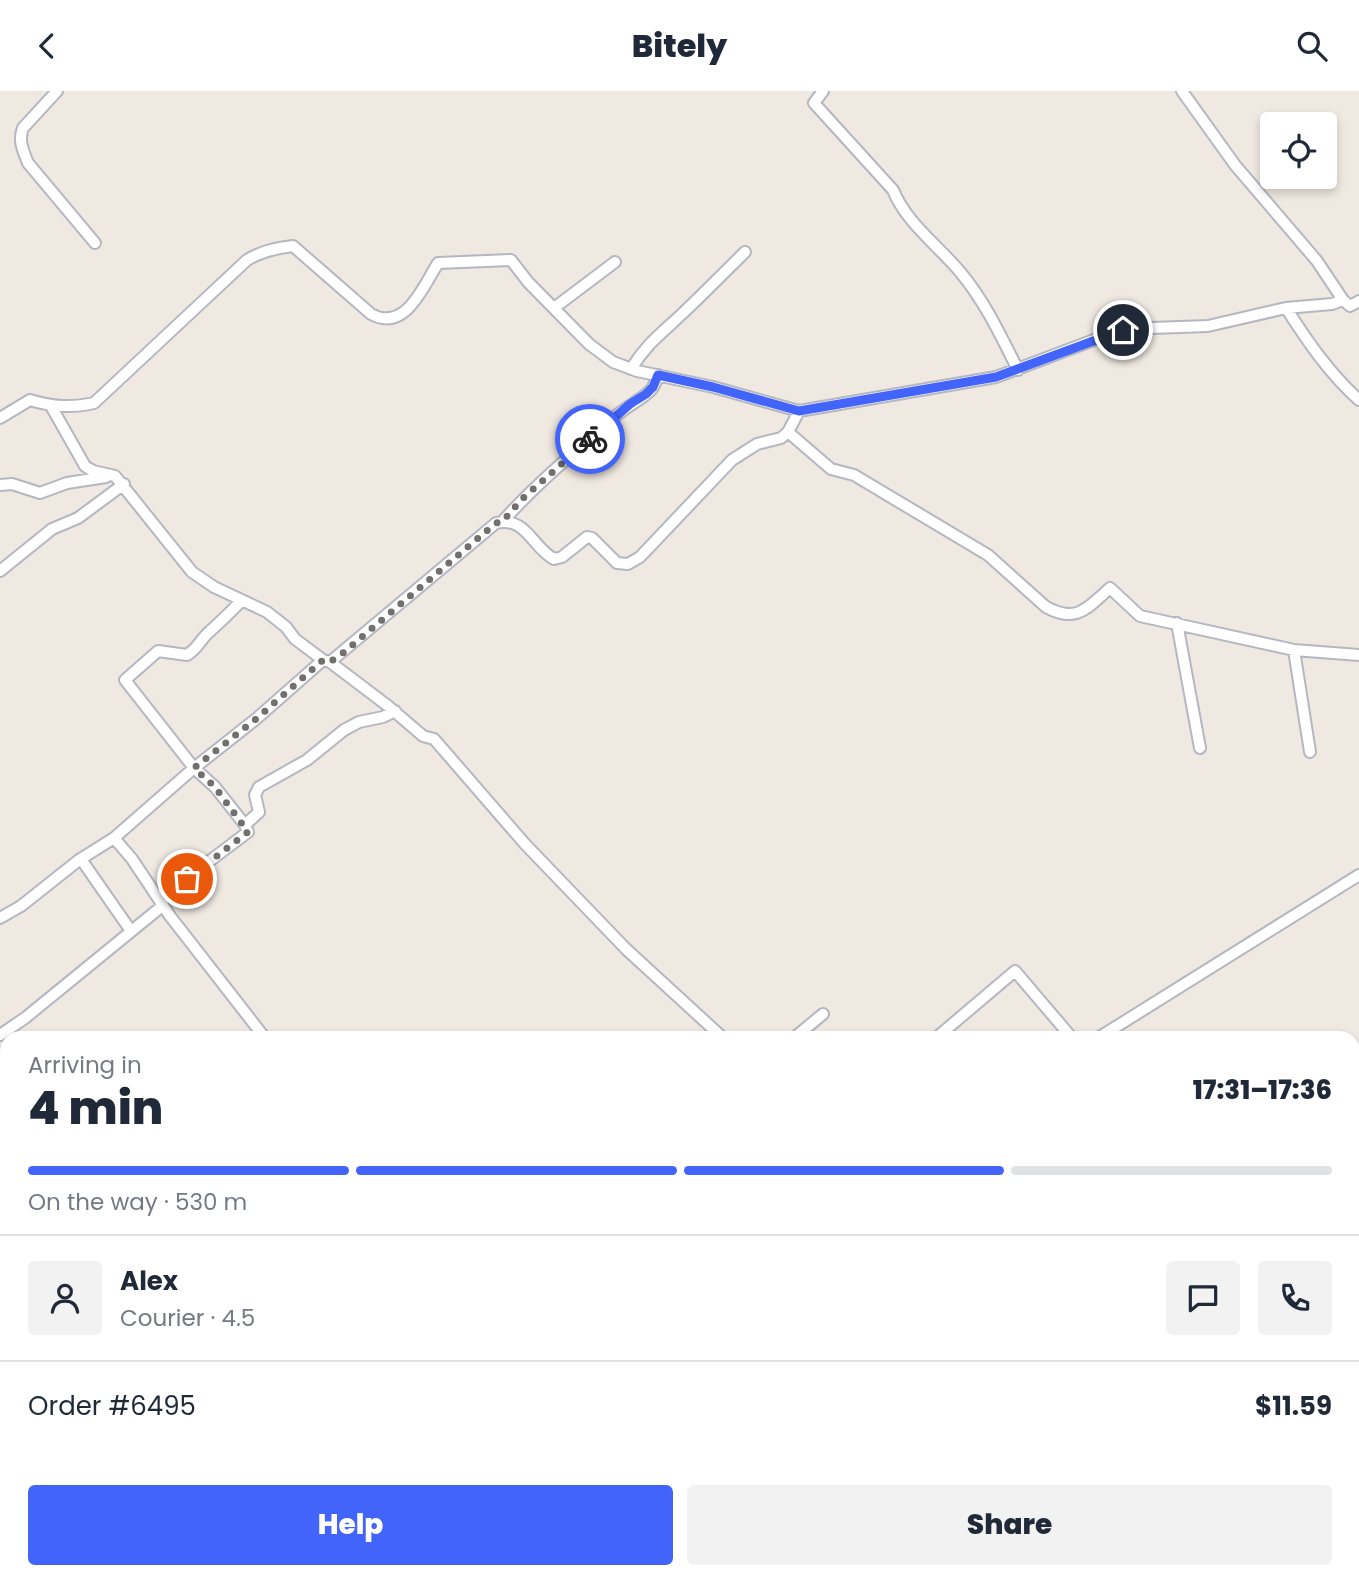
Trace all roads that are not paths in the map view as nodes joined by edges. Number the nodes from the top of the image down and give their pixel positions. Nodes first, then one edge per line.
1 (57, 91) edge
2 (822, 91) edge
3 (1182, 91) edge
4 (96, 243) dead end
5 (745, 252) dead end
6 (615, 262) dead end
7 (1343, 300) junction
8 (1359, 302) edge
9 (554, 308) junction
10 (1286, 309) junction
11 (631, 369) junction
12 (1018, 370) junction
13 (658, 375) junction
14 (1359, 400) edge
15 (51, 407) junction
16 (799, 411) junction
17 (0, 418) edge
18 (788, 432) junction
19 (119, 480) junction
20 (0, 485) edge
21 (502, 522) junction
22 (0, 571) edge
23 (241, 601) junction
24 (1177, 623) junction
25 (1294, 650) junction
26 (1359, 655) edge
27 (327, 661) junction
28 (395, 711) junction
29 (1200, 748) dead end
30 (1310, 752) dead end
31 (194, 768) junction
32 (245, 825) junction
33 (114, 838) junction
34 (79, 860) junction
35 (1359, 875) edge
36 (162, 901) junction
37 (0, 918) edge
38 (131, 931) junction
39 (823, 1014) dead end
40 (6, 1031) edge
41 (260, 1031) edge
42 (715, 1031) edge
43 (802, 1031) edge
44 (944, 1031) edge
45 (1066, 1031) edge
46 (1109, 1031) edge

1 - 4 street
2 - 12 street
3 - 7 street
5 - 11 street
6 - 9 street
7 - 8 street
7 - 10 street
9 - 11 street
9 - 15 street
10 - 12 street
10 - 14 street
11 - 13 street
12 - 16 street
13 - 16 street
13 - 21 street
15 - 17 street
15 - 19 street
16 - 18 street
18 - 21 street
18 - 24 street
19 - 20 street
19 - 22 street
19 - 23 street
21 - 27 street
23 - 27 street
23 - 31 street
24 - 25 street
24 - 29 street
25 - 26 street
25 - 30 street
27 - 28 street
27 - 31 street
28 - 32 street
28 - 42 street
31 - 32 street
31 - 33 street
32 - 36 street
33 - 34 street
33 - 36 street
34 - 37 street
34 - 38 street
35 - 46 street
36 - 38 street
36 - 41 street
38 - 40 street
39 - 43 street
44 - 45 street

